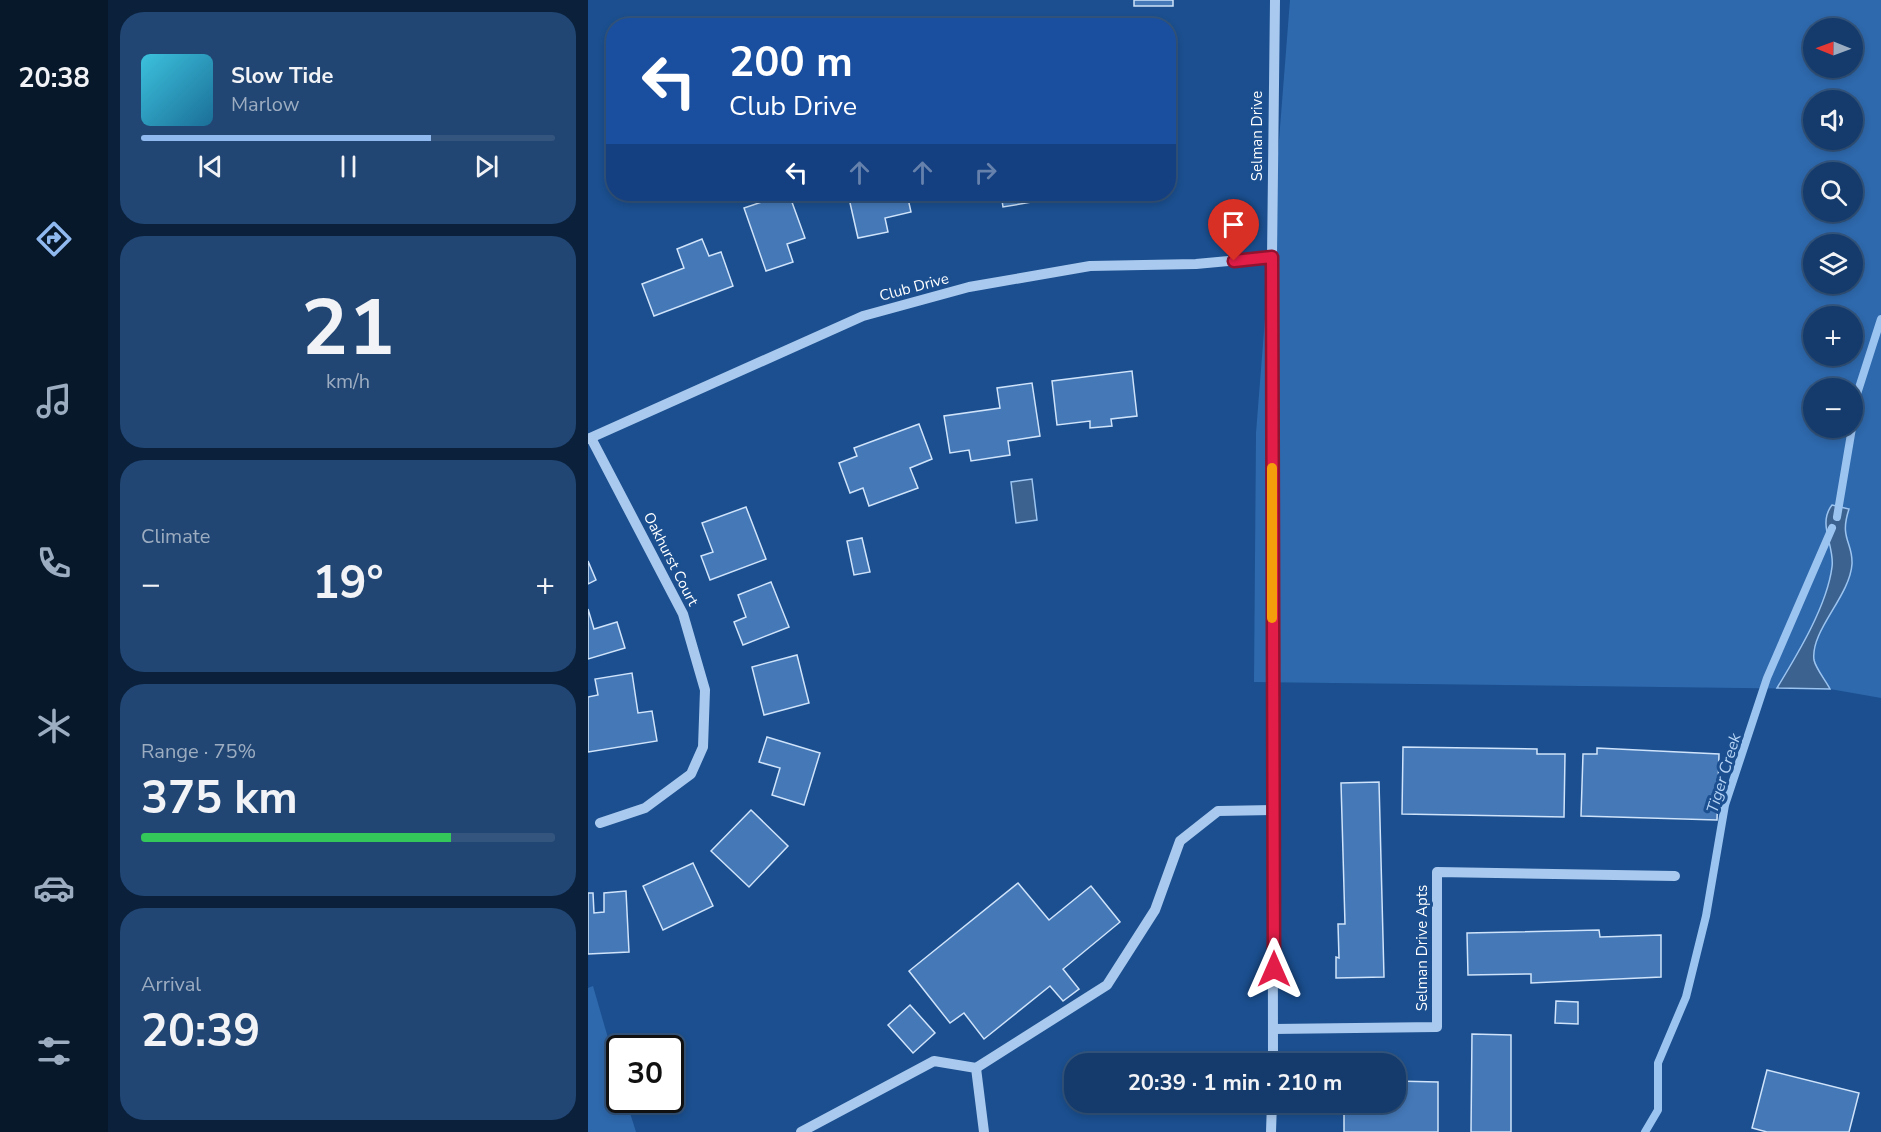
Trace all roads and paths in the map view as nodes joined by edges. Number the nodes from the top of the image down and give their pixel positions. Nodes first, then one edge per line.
1 (1275, 0) edge
2 (1272, 257) junction
3 (589, 438) edge
4 (1273, 810) junction
5 (600, 823) dead end
6 (1675, 876) dead end
7 (1274, 1029) junction
8 (1273, 1053) edge
9 (976, 1068) junction
10 (1272, 1113) edge
11 (801, 1132) edge
12 (984, 1132) edge
13 (1271, 1132) edge

1 - 2 street, Selman Drive
2 - 3 street, Club Drive
2 - 4 street, Selman Drive
3 - 5 street, Oakhurst Court
4 - 7 street, Selman Drive
4 - 9 street
6 - 7 street, Selman Drive Apts
7 - 8 street, Selman Drive
9 - 11 street
9 - 12 street
10 - 13 street

